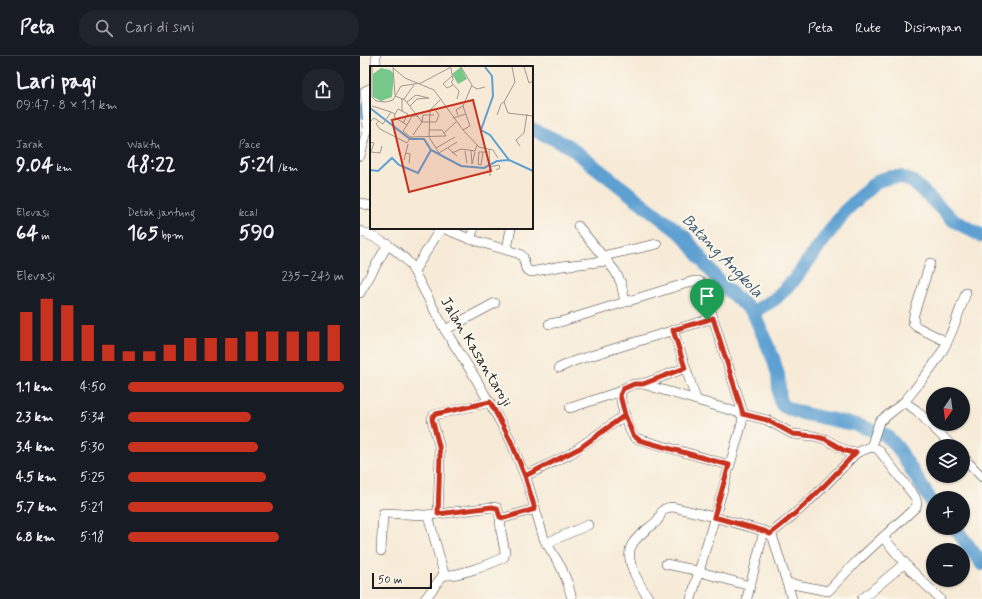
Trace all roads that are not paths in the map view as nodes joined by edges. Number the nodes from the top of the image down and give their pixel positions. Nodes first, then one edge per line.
1 (365, 91) edge
2 (360, 156) edge
3 (360, 203) edge
4 (370, 206) edge
5 (578, 226) dead end
6 (441, 229) edge
7 (445, 229) edge
8 (474, 229) edge
9 (511, 229) edge
10 (360, 231) edge
11 (470, 239) junction
12 (388, 244) junction
13 (657, 244) dead end
14 (507, 249) junction
15 (605, 258) junction
16 (930, 263) dead end
17 (414, 271) junction
18 (360, 293) edge
19 (966, 293) dead end
20 (625, 302) junction
21 (495, 303) dead end
22 (713, 318) junction
23 (549, 324) dead end
24 (445, 330) junction
25 (673, 330) junction
26 (947, 342) junction
27 (559, 368) dead end
28 (685, 368) junction
29 (643, 384) junction
30 (621, 391) junction
31 (696, 399) junction
32 (490, 402) junction
33 (904, 402) junction
34 (570, 408) dead end
35 (743, 414) junction
36 (625, 415) junction
37 (945, 439) edge
38 (872, 442) junction
39 (856, 452) junction
40 (970, 464) edge
41 (729, 465) junction
42 (525, 476) junction
43 (982, 477) edge
44 (535, 509) junction
45 (438, 514) junction
46 (428, 515) junction
47 (500, 517) junction
48 (714, 517) junction
49 (588, 525) dead end
50 (767, 532) junction
51 (883, 537) junction
52 (546, 543) junction
53 (381, 551) dead end
54 (905, 563) junction
55 (666, 564) dead end
56 (698, 571) junction
57 (443, 575) junction
58 (787, 583) junction
59 (750, 586) junction
60 (747, 598) edge
61 (425, 599) edge
62 (572, 599) edge
63 (649, 599) edge
64 (691, 599) edge
65 (792, 599) edge
66 (862, 599) edge
67 (940, 599) edge

1 - 2 street
3 - 4 street
5 - 15 street
6 - 17 street
7 - 11 street
8 - 11 street
9 - 14 street
10 - 12 street, Jalan Kasantaroji
11 - 14 street
12 - 17 street, Jalan Kasantaroji
12 - 18 street
13 - 15 street
14 - 15 street
15 - 20 street
16 - 26 street
17 - 24 street, Jalan Kasantaroji
19 - 26 street
20 - 22 street
20 - 23 street
21 - 24 street
22 - 25 street
22 - 35 street
24 - 32 street, Jalan Kasantaroji
25 - 27 street
25 - 28 street
26 - 33 street
28 - 29 street
28 - 31 street
29 - 30 street
29 - 31 street
30 - 34 street
30 - 36 street
31 - 35 street
32 - 42 street, Jalan Kasantaroji
32 - 45 street
33 - 37 street
33 - 38 street
35 - 39 street
35 - 41 street
36 - 41 street
36 - 42 street
38 - 39 street
38 - 51 street
39 - 50 street
40 - 43 street
41 - 48 street
42 - 44 street, Jalan Kasantaroji
44 - 47 street
44 - 52 street, Jalan Kasantaroji
45 - 46 street
45 - 47 street
46 - 53 street
46 - 57 street
47 - 57 street
48 - 50 street
48 - 56 street
48 - 63 street
49 - 52 street
50 - 58 street
50 - 59 street
51 - 54 street
51 - 58 street
52 - 62 street, Jalan Kasantaroji
54 - 66 street
54 - 67 street
55 - 56 street
56 - 59 street
56 - 64 street
57 - 61 street
58 - 65 street
59 - 60 street

